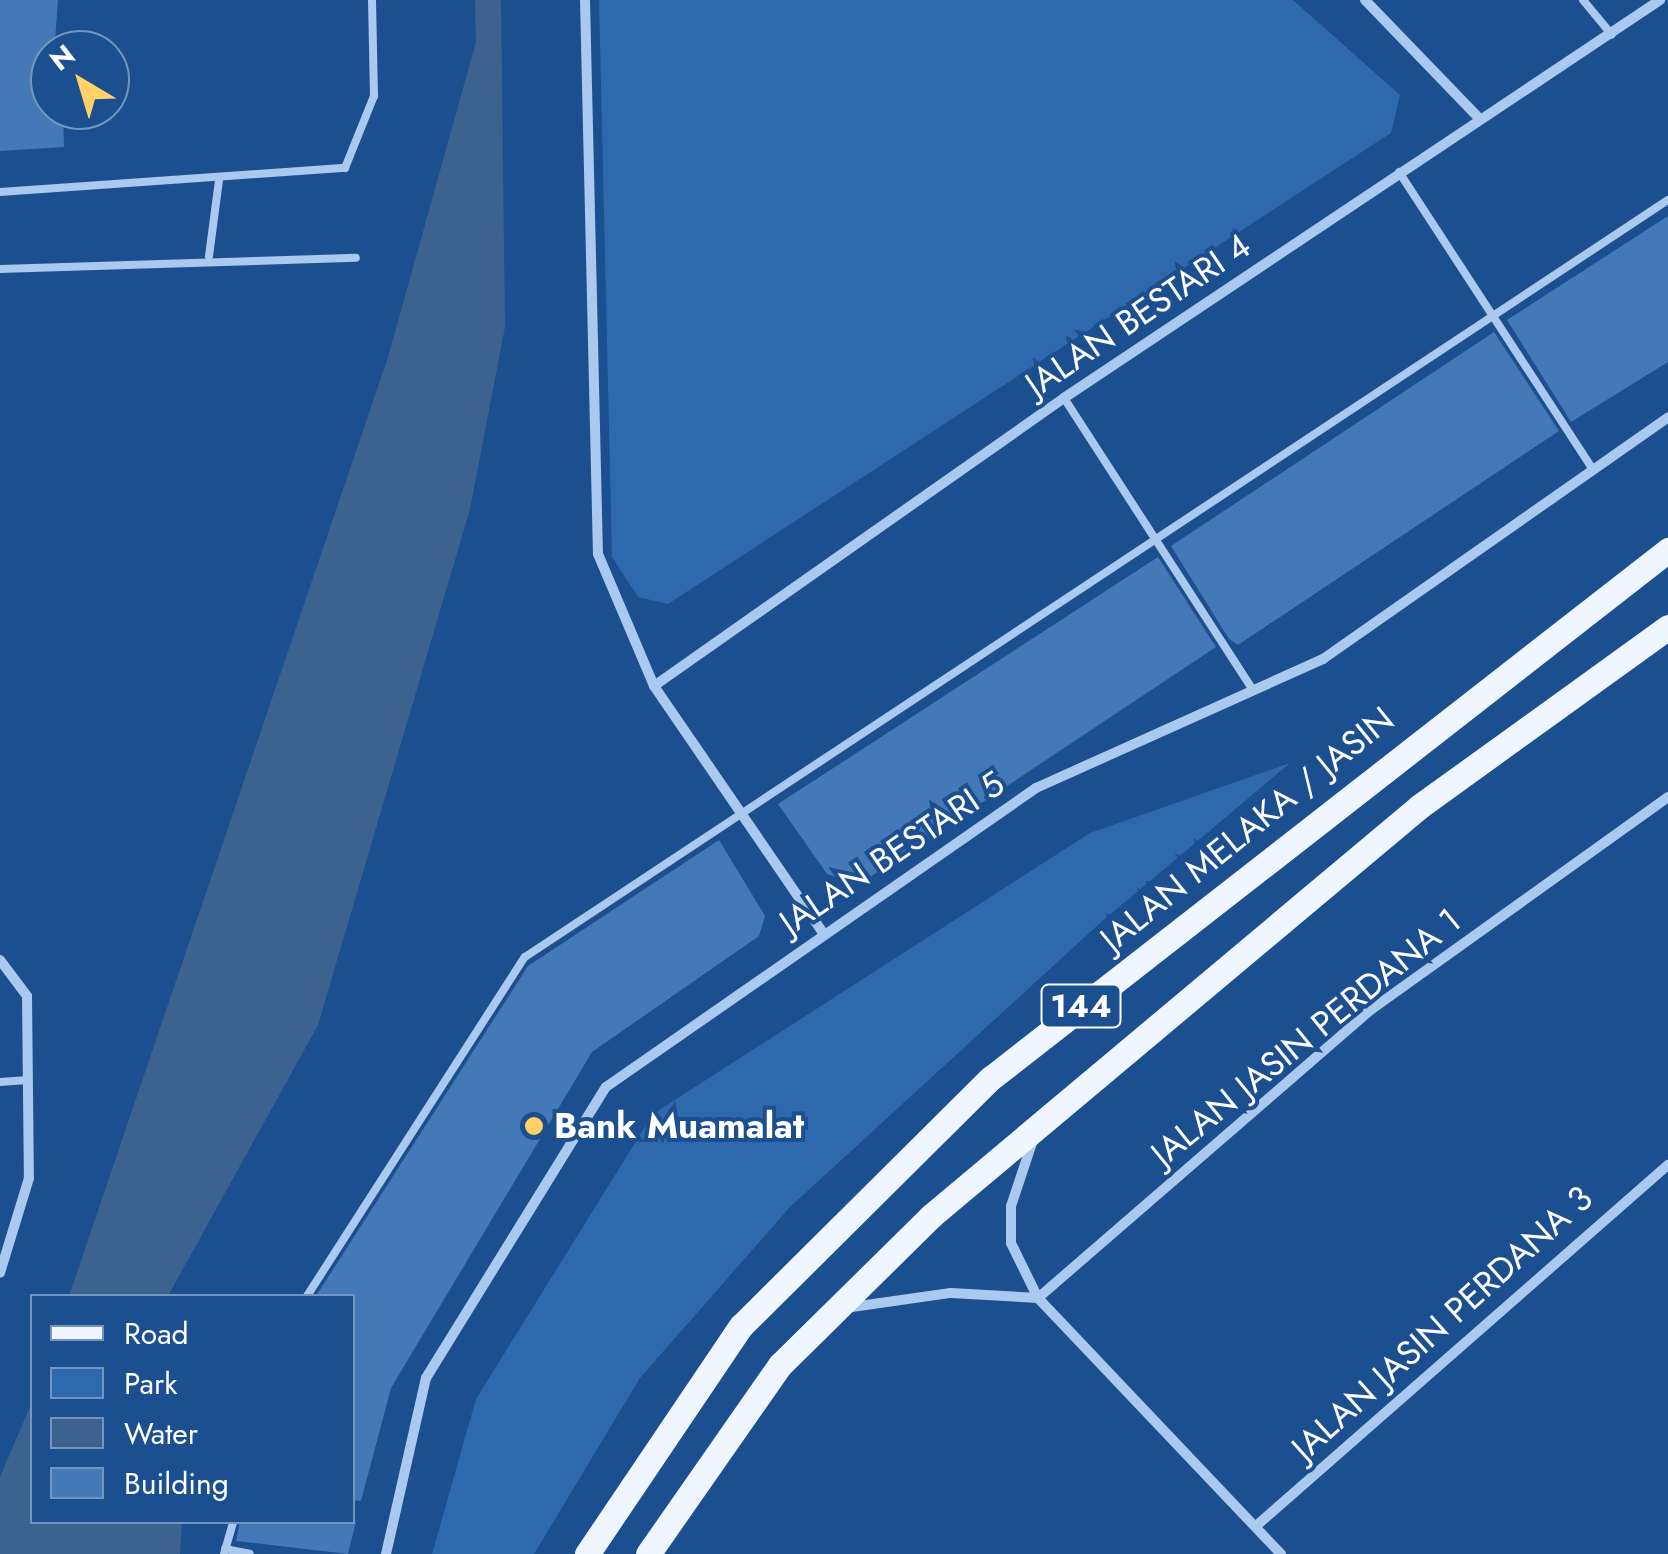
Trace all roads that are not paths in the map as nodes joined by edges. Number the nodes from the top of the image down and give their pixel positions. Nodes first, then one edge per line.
1 (372, 0) edge
2 (585, 0) edge
3 (1365, 0) edge
4 (1583, 0) edge
5 (1660, 0) edge
6 (1612, 35) junction
7 (1480, 119) junction
8 (1398, 172) junction
9 (219, 180) junction
10 (0, 192) edge
11 (1668, 200) edge
12 (209, 256) junction
13 (356, 258) dead end
14 (0, 269) edge
15 (1494, 318) junction
16 (1064, 398) junction
17 (1668, 418) edge
18 (1593, 470) junction
19 (1154, 541) junction
20 (1668, 550) edge
21 (1668, 628) edge
22 (654, 686) junction
23 (1252, 689) junction
24 (1668, 797) edge
25 (742, 811) junction
26 (824, 934) junction
27 (0, 960) edge
28 (28, 1080) junction
29 (0, 1082) edge
30 (1038, 1122) junction
31 (1668, 1165) edge
32 (0, 1273) edge
33 (308, 1294) edge
34 (1038, 1298) junction
35 (832, 1310) junction
36 (232, 1524) edge
37 (1256, 1526) junction
38 (225, 1552) edge
39 (250, 1554) edge
40 (386, 1554) edge
41 (587, 1554) edge
42 (648, 1554) edge
43 (1281, 1554) edge

1 - 9 lane
2 - 22 street
3 - 7 street
4 - 6 lane
5 - 6 street, JALAN BESTARI 4
6 - 7 street, JALAN BESTARI 4
7 - 8 street, JALAN BESTARI 4
8 - 15 lane
8 - 16 street, JALAN BESTARI 4
9 - 10 lane
9 - 12 lane
11 - 15 lane
12 - 13 lane
12 - 14 lane
15 - 18 lane
15 - 19 lane
16 - 19 lane
16 - 22 street, JALAN BESTARI 4
17 - 18 street, JALAN BESTARI 5
18 - 23 street, JALAN BESTARI 5
19 - 23 lane
19 - 25 lane
20 - 41 main road, JALAN MELAKA / JASIN / 144
21 - 30 main road, 144
22 - 25 street
23 - 26 street, JALAN BESTARI 5
24 - 34 street, JALAN JASIN PERDANA 1
25 - 26 street
25 - 33 lane
26 - 40 street, JALAN BESTARI 5
27 - 28 street
28 - 29 lane
28 - 32 street
30 - 34 street
30 - 35 main road, 144
31 - 37 street, JALAN JASIN PERDANA 3
34 - 35 street
34 - 37 street
35 - 42 main road, 144
36 - 38 lane
37 - 43 street
38 - 39 lane

